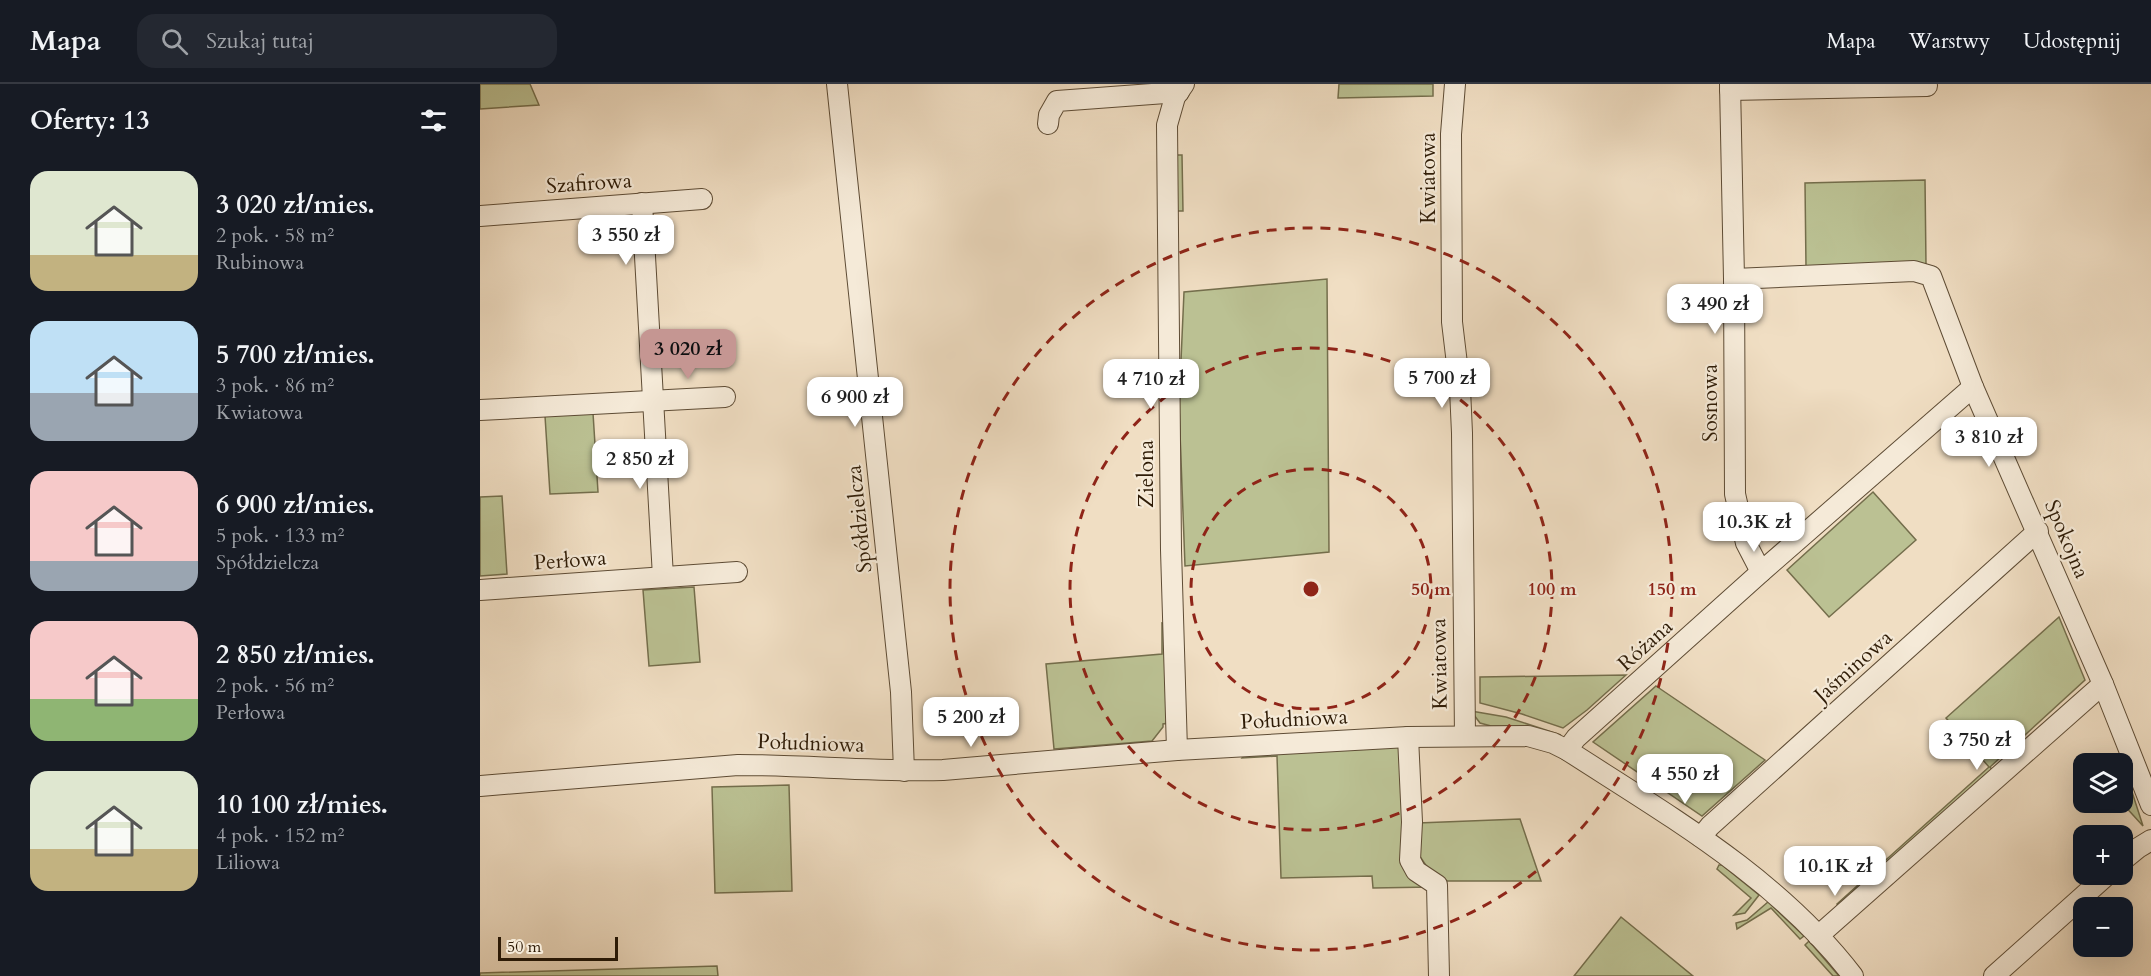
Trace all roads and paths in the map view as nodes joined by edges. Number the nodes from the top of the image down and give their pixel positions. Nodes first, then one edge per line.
1 (837, 84) edge
2 (1455, 84) edge
3 (1928, 86) dead end
4 (1730, 87) edge
5 (1181, 88) edge
6 (1048, 124) dead end
7 (702, 199) dead end
8 (642, 203) junction
9 (480, 216) edge
10 (1734, 279) junction
11 (1973, 387) junction
12 (725, 397) dead end
13 (654, 400) junction
14 (480, 410) edge
15 (2038, 531) junction
16 (737, 572) dead end
17 (1761, 572) junction
18 (663, 577) junction
19 (480, 590) edge
20 (2103, 684) junction
21 (1465, 736) junction
22 (1408, 737) junction
23 (1177, 750) junction
24 (1567, 750) junction
25 (904, 771) junction
26 (480, 786) edge
27 (2151, 805) edge
28 (1701, 837) junction
29 (2151, 840) edge
30 (2133, 852) edge
31 (2096, 885) edge
32 (1818, 936) junction
33 (1439, 976) edge
34 (1853, 976) edge
35 (1994, 976) edge

1 - 25 street, Spółdzielcza
2 - 21 street, Kwiatowa
3 - 4 street
4 - 10 street, Sosnowa
5 - 6 street, Zielona
5 - 23 street, Zielona
7 - 8 street, Szafirowa
8 - 9 street, Szafirowa
8 - 13 street
10 - 11 street, Spokojna
10 - 17 street, Sosnowa
11 - 15 street, Spokojna
11 - 17 street, Różana
12 - 13 street
13 - 14 street
13 - 18 street
15 - 20 street, Spokojna
15 - 28 street, Jaśminowa
16 - 18 street, Perłowa
17 - 24 street, Różana
18 - 19 street, Perłowa
20 - 27 street, Spokojna
20 - 32 street
21 - 22 street, Południowa
21 - 24 street, Kwiatowa
22 - 23 street, Południowa
22 - 33 street
23 - 25 street, Południowa
24 - 28 street, Kwiatowa
25 - 26 street, Południowa
28 - 32 street, Kwiatowa
29 - 30 street
31 - 35 street
32 - 34 street, Kwiatowa

